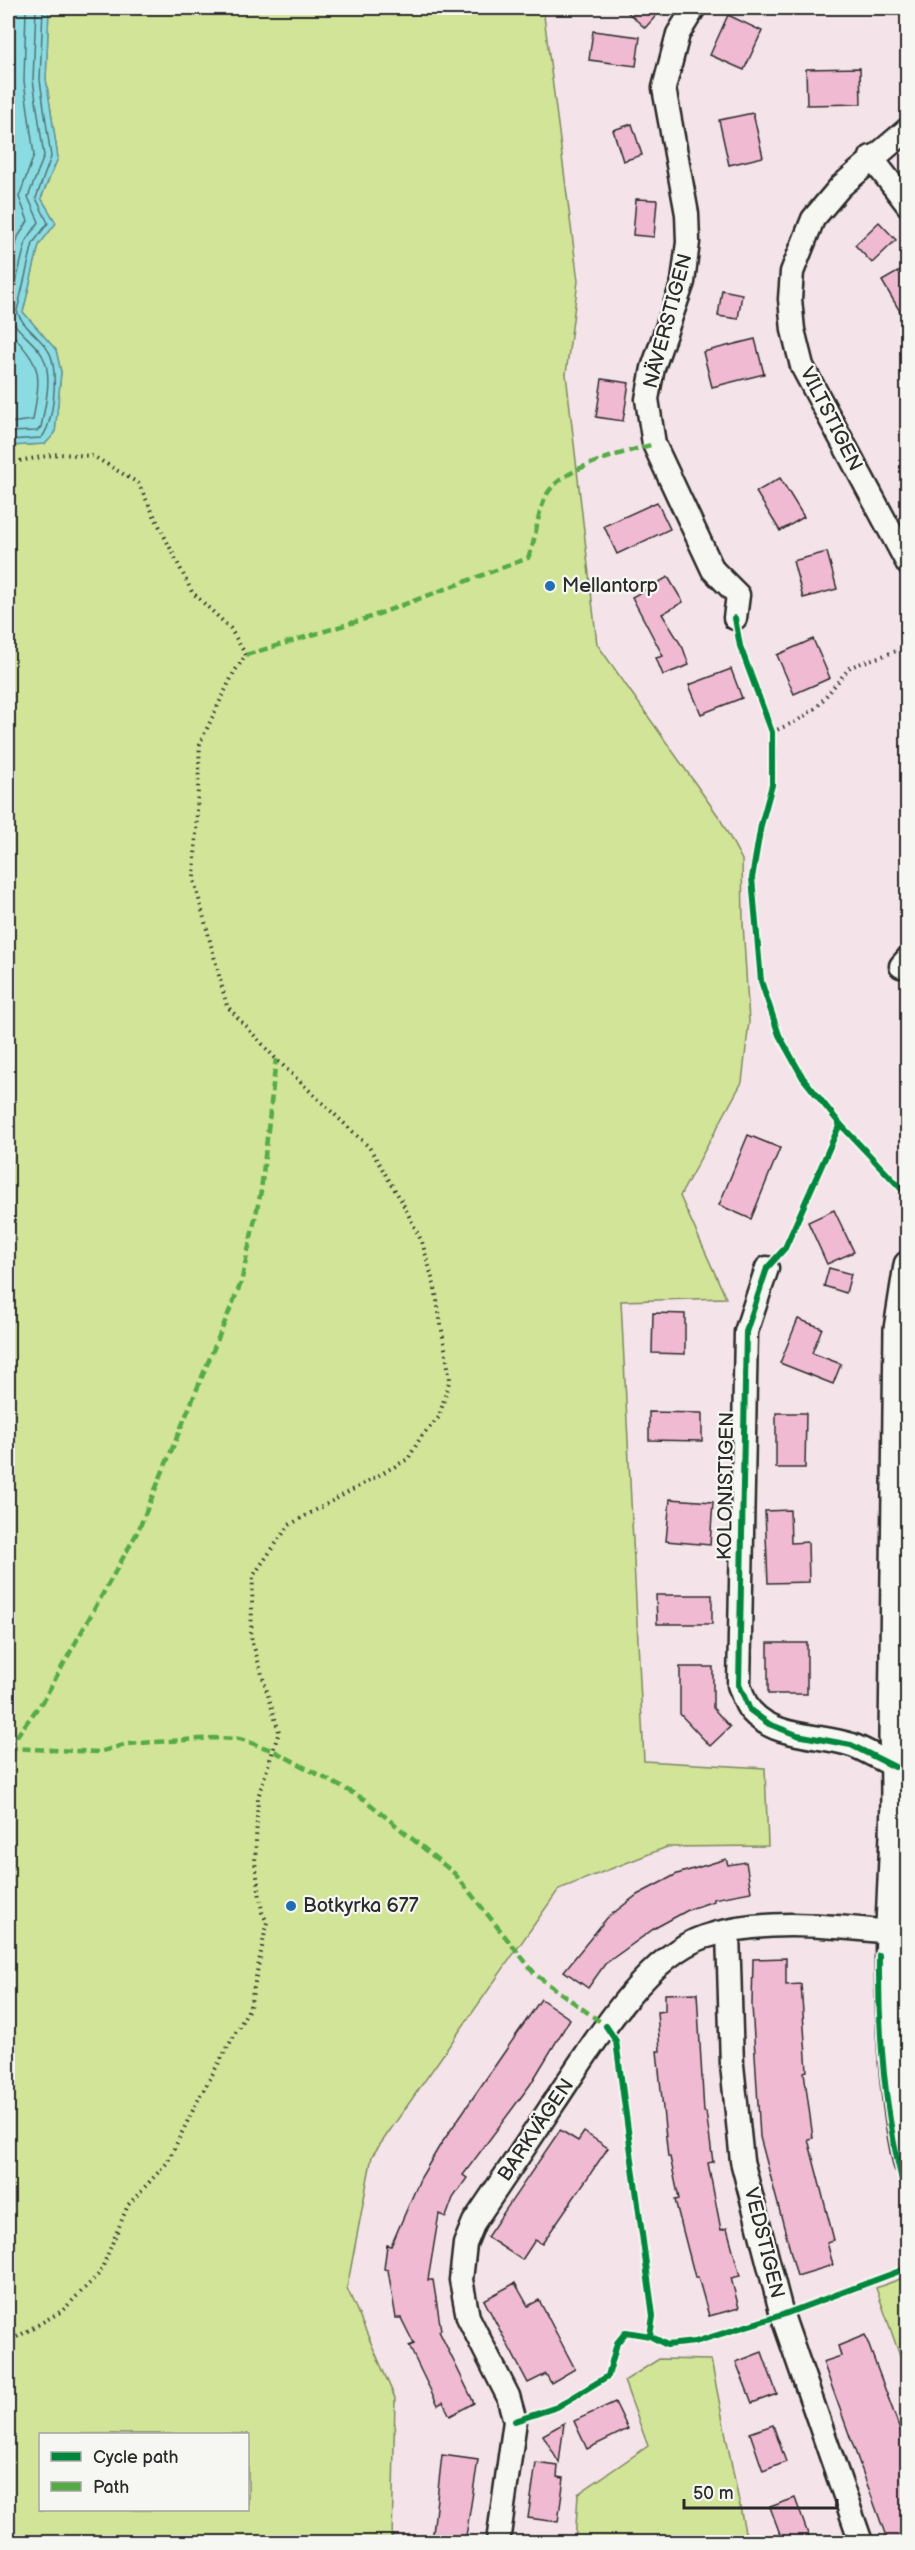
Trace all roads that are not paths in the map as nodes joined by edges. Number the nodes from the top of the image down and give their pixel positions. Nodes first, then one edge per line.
1 (694, 8) edge
2 (908, 129) edge
3 (872, 158) junction
4 (908, 205) edge
5 (908, 564) edge
6 (735, 618) road end
7 (908, 1265) edge
8 (767, 1268) road end
9 (901, 1768) edge
10 (728, 1932) junction
11 (890, 1932) junction
12 (908, 2163) edge
13 (498, 2542) edge
14 (861, 2542) edge

1 - 6 street, NÄVERSTIGEN
2 - 3 street, VILTSTIGEN
3 - 4 street
3 - 5 street, VILTSTIGEN
7 - 9 street
8 - 9 street, KOLONISTIGEN
9 - 11 street
10 - 11 street, BARKVÄGEN
10 - 13 street, BARKVÄGEN
10 - 14 street, VEDSTIGEN
11 - 12 street

